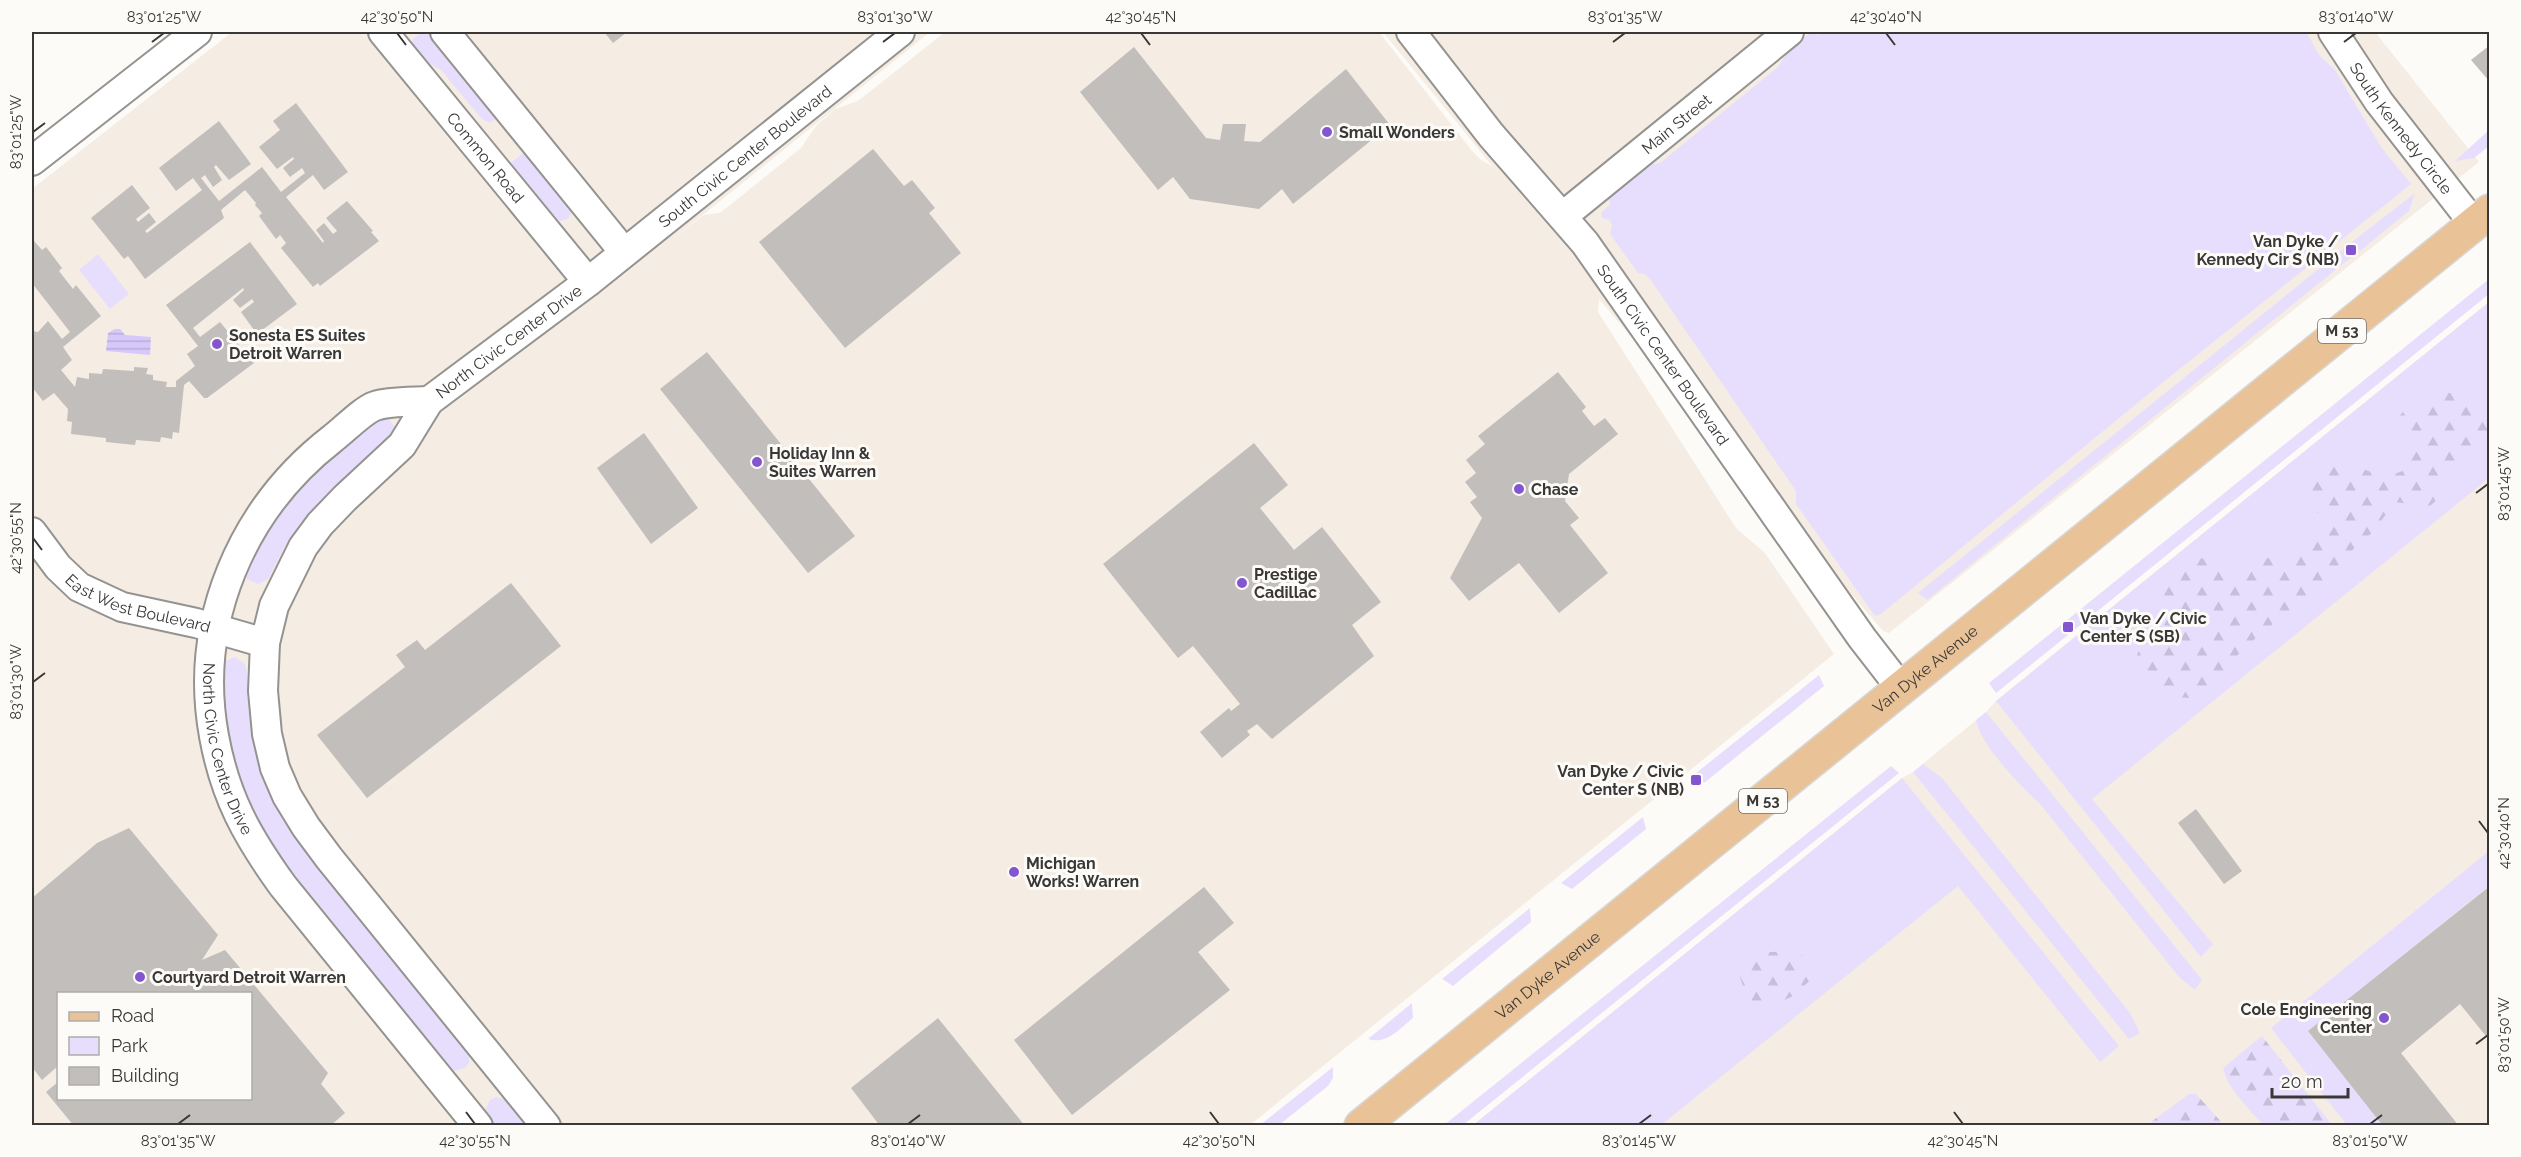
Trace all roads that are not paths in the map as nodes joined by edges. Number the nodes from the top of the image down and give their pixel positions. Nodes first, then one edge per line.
1 (196, 32) edge
2 (383, 32) edge
3 (445, 32) edge
4 (900, 32) edge
5 (1411, 32) edge
6 (1789, 32) edge
7 (2333, 32) edge
8 (32, 161) edge
9 (1563, 216) junction
10 (2482, 218) edge
11 (624, 252) junction
12 (588, 282) junction
13 (429, 401) junction
14 (32, 532) edge
15 (215, 629) junction
16 (266, 643) junction
17 (1900, 687) junction
18 (478, 1125) edge
19 (546, 1125) edge
20 (1361, 1125) edge

1 - 8 street
2 - 12 street, Common Road
3 - 11 street
4 - 11 street, South Civic Center Boulevard
5 - 9 street, South Civic Center Boulevard
6 - 9 street, Main Street
7 - 10 street, South Kennedy Circle
9 - 17 street, South Civic Center Boulevard
10 - 17 main road, Van Dyke Avenue / M 53
11 - 12 street, South Civic Center Boulevard
12 - 13 street, North Civic Center Drive
13 - 15 street, North Civic Center Drive
13 - 16 street, North Civic Center Drive
14 - 15 street, East West Boulevard
15 - 16 street, East West Boulevard
15 - 18 street, North Civic Center Drive
16 - 19 street, North Civic Center Drive
17 - 20 main road, Van Dyke Avenue / M 53

